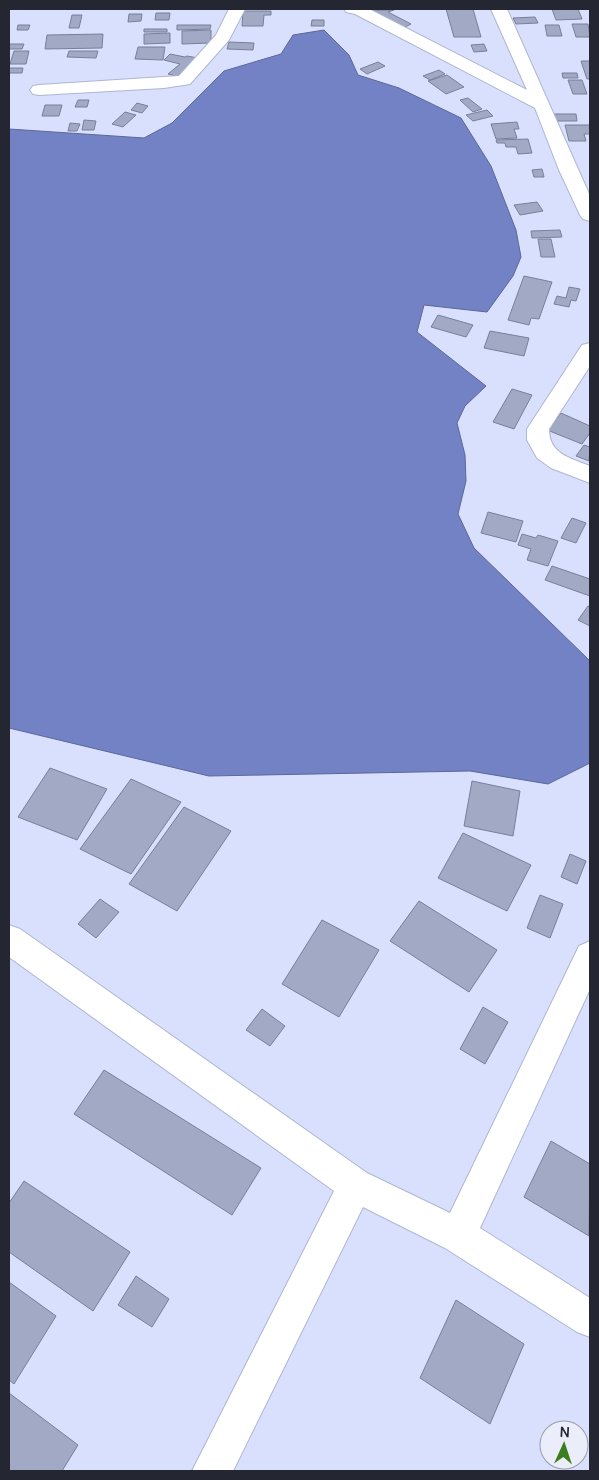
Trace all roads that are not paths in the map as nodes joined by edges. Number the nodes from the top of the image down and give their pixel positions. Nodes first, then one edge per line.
1 (237, 9) edge
2 (352, 9) edge
3 (500, 9) edge
4 (39, 90) dead end
5 (542, 105) junction
6 (590, 169) edge
7 (568, 170) junction
8 (590, 215) edge
9 (590, 350) edge
10 (590, 475) edge
11 (9, 939) edge
12 (590, 956) edge
13 (355, 1185) junction
14 (458, 1235) junction
15 (590, 1318) edge
16 (212, 1471) edge

1 - 4 street
2 - 5 street
3 - 5 street
5 - 7 street
6 - 7 street
7 - 8 street
9 - 10 street
11 - 13 street
12 - 14 street
13 - 14 street
13 - 16 street
14 - 15 street

